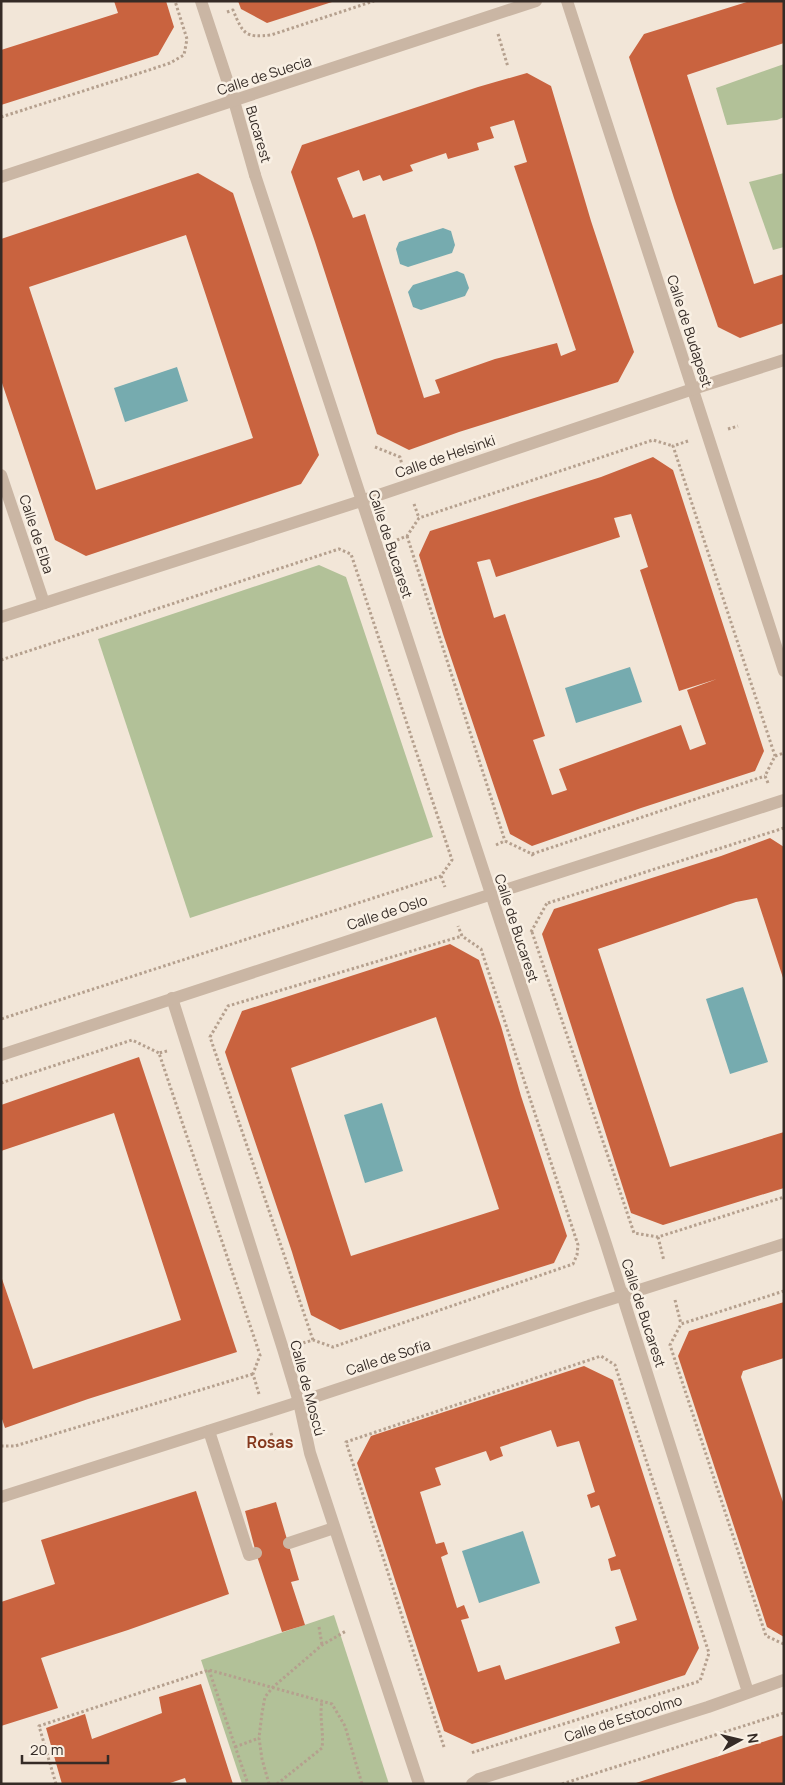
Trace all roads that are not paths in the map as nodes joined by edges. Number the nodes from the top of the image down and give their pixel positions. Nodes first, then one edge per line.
1 (201, 1) edge
2 (536, 1) edge
3 (567, 1) edge
4 (234, 101) junction
5 (255, 175) joint
6 (1, 177) edge
7 (784, 360) edge
8 (693, 389) junction
9 (1, 475) edge
10 (361, 501) junction
11 (44, 603) junction
12 (1, 617) edge
13 (784, 671) edge
14 (784, 800) edge
15 (490, 894) junction
16 (172, 998) junction
17 (1, 1055) edge
18 (784, 1244) edge
19 (622, 1296) junction
20 (298, 1402) junction
21 (209, 1431) junction
22 (1, 1497) edge
23 (334, 1528) junction
24 (289, 1543) dead end
25 (256, 1553) dead end
26 (784, 1680) edge
27 (748, 1692) junction
28 (418, 1784) edge
29 (472, 1784) edge

1 - 4 street
2 - 4 street, Calle de Suecia
3 - 8 street, Calle de Budapest
4 - 5 street, Bucarest
4 - 6 street, Calle de Suecia
5 - 10 street, Calle de Bucarest
7 - 8 street, Calle de Helsinki
8 - 10 street, Calle de Helsinki
8 - 13 street, Calle de Budapest
9 - 11 street, Calle de Elba
10 - 11 street, Calle de Helsinki
10 - 15 street, Calle de Bucarest
11 - 12 street, Calle de Helsinki
14 - 15 street, Calle de Oslo
15 - 16 street, Calle de Oslo
15 - 19 street, Calle de Bucarest
16 - 17 street, Calle de Oslo
16 - 20 street, Calle de Moscú
18 - 19 street, Calle de Sofía
19 - 20 street, Calle de Sofía
19 - 27 street, Calle de Bucarest
20 - 21 street, Calle de Sofía
20 - 23 street, Calle de Moscú
21 - 22 street, Calle de Sofía
21 - 25 street
23 - 24 street
23 - 28 street, Calle de Moscú
26 - 27 street, Calle de Estocolmo
27 - 29 street, Calle de Estocolmo

